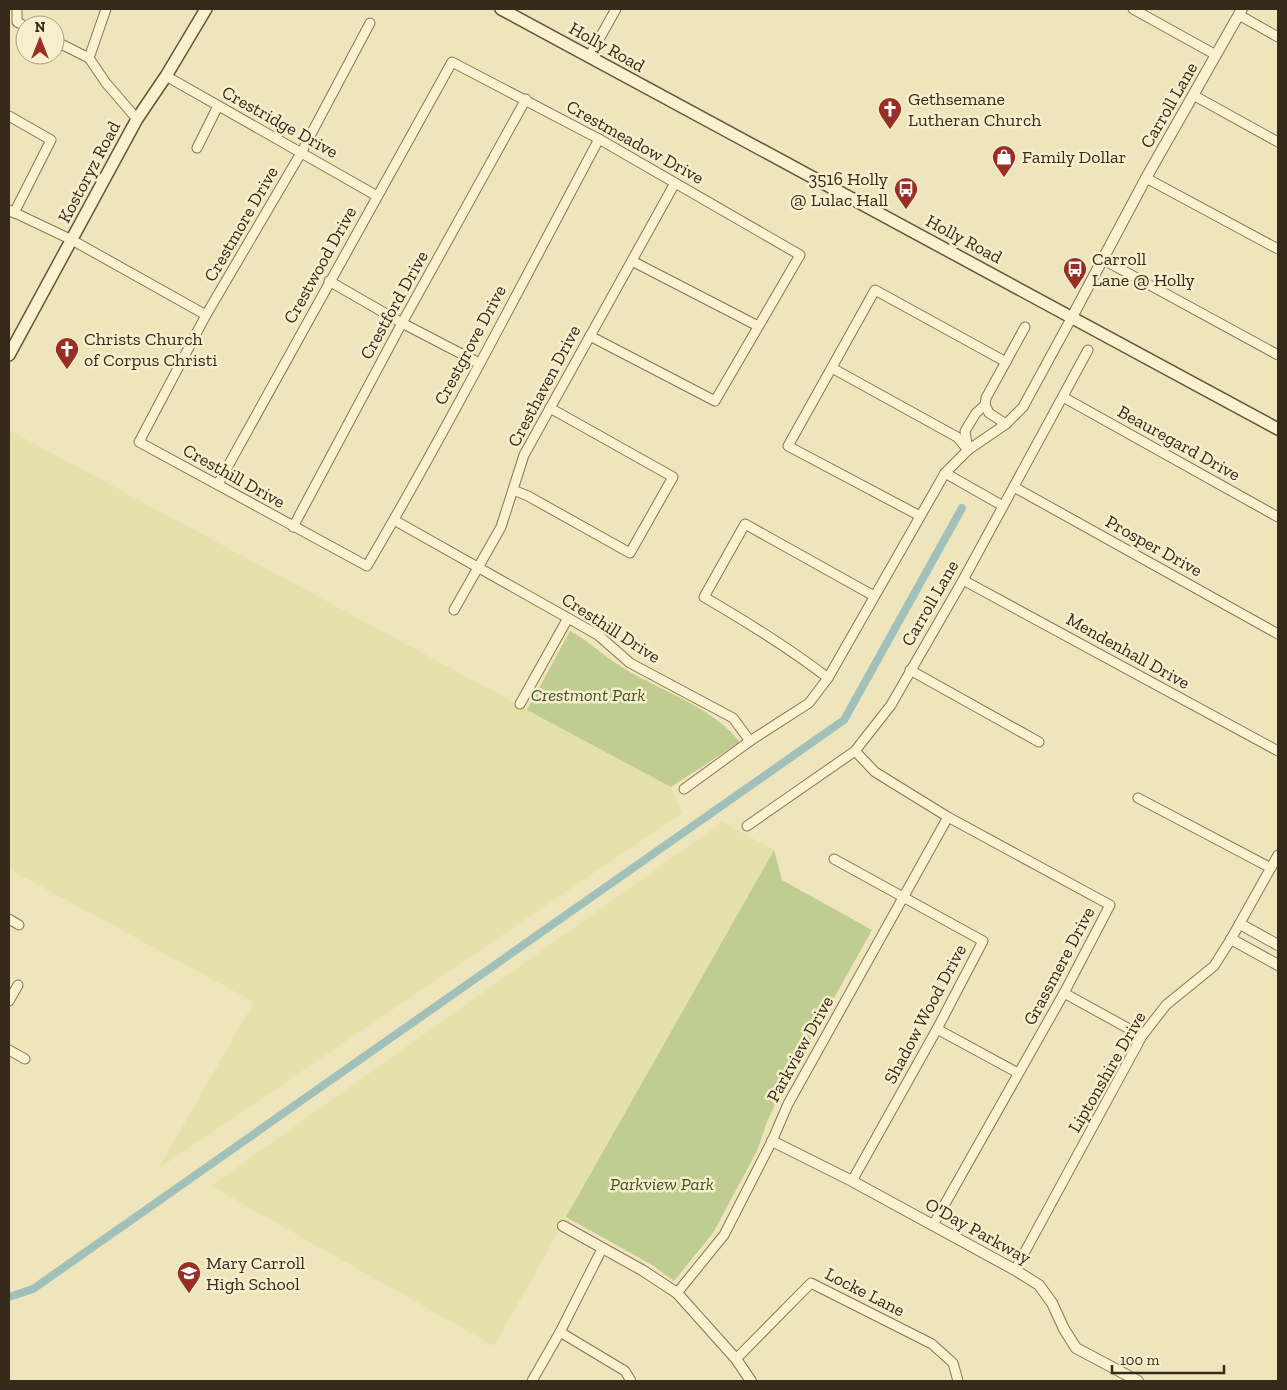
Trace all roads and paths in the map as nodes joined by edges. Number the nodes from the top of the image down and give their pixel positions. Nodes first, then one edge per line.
1 (106, 9) edge
2 (206, 9) edge
3 (500, 9) edge
4 (616, 9) edge
5 (1132, 9) edge
6 (1240, 12) edge
7 (370, 23) dead end
8 (1278, 37) edge
9 (65, 46) edge
10 (1216, 55) junction
11 (589, 57) junction
12 (89, 58) junction
13 (452, 62) joint
14 (166, 76) junction
15 (1193, 95) junction
16 (526, 100) junction
17 (218, 106) junction
18 (9, 116) edge
19 (137, 119) junction
20 (599, 139) junction
21 (1278, 142) edge
22 (197, 148) dead end
23 (302, 153) junction
24 (1146, 178) junction
25 (675, 183) junction
26 (377, 196) junction
27 (12, 212) edge
28 (72, 240) junction
29 (1278, 249) edge
30 (1102, 259) junction
31 (632, 261) junction
32 (329, 281) junction
33 (206, 316) junction
34 (1072, 317) junction
35 (402, 324) junction
36 (758, 326) junction
37 (1025, 327) dead end
38 (590, 336) junction
39 (1088, 350) dead end
40 (9, 355) edge
41 (1278, 355) edge
42 (1006, 362) junction
43 (479, 363) junction
44 (832, 368) junction
45 (1063, 397) junction
46 (985, 405) junction
47 (550, 408) junction
48 (1006, 424) junction
49 (1278, 429) edge
50 (139, 442) joint
51 (968, 450) junction
52 (944, 473) junction
53 (218, 484) junction
54 (1014, 487) junction
55 (513, 490) junction
56 (1003, 506) junction
57 (920, 516) junction
58 (1278, 517) edge
59 (394, 520) junction
60 (293, 527) junction
61 (367, 566) joint
62 (478, 568) junction
63 (963, 580) junction
64 (874, 596) junction
65 (454, 610) dead end
66 (568, 618) junction
67 (1278, 634) edge
68 (910, 670) junction
69 (828, 678) junction
70 (520, 704) dead end
71 (750, 742) junction
72 (1039, 742) dead end
73 (855, 751) junction
74 (1278, 751) edge
75 (684, 789) dead end
76 (1138, 798) dead end
77 (948, 817) junction
78 (747, 826) dead end
79 (1278, 856) edge
80 (834, 859) dead end
81 (1271, 868) junction
82 (903, 897) junction
83 (9, 919) edge
84 (1240, 924) junction
85 (19, 926) dead end
86 (1231, 939) junction
87 (1278, 945) edge
88 (1278, 965) edge
89 (18, 986) dead end
90 (1064, 992) junction
91 (9, 1001) edge
92 (937, 1029) junction
93 (1142, 1036) junction
94 (9, 1050) edge
95 (25, 1059) dead end
96 (1018, 1074) junction
97 (772, 1141) junction
98 (852, 1182) junction
99 (933, 1225) junction
100 (563, 1226) dead end
101 (602, 1249) junction
102 (1015, 1270) junction
103 (677, 1293) junction
104 (560, 1332) junction
105 (736, 1359) junction
106 (532, 1381) edge
107 (631, 1381) edge
108 (751, 1381) edge
109 (958, 1381) edge
110 (1138, 1381) edge

1 - 12 street
2 - 14 main road, Kostoryz Road
3 - 11 main road, Holly Road
4 - 11 street
5 - 10 street
6 - 8 street
6 - 10 street, Carroll Lane
7 - 23 street, Crestmore Drive
9 - 12 street
10 - 15 street, Carroll Lane
11 - 34 main road, Holly Road
12 - 19 street
13 - 16 street, Crestmeadow Drive
13 - 26 street, Crestwood Drive
14 - 17 street, Crestridge Drive
14 - 19 main road, Kostoryz Road
15 - 21 street
15 - 24 street, Carroll Lane
16 - 20 street, Crestmeadow Drive
16 - 35 street, Crestford Drive
17 - 22 street
17 - 23 street, Crestridge Drive
18 - 27 street
19 - 28 main road, Kostoryz Road
20 - 25 street, Crestmeadow Drive
20 - 43 street, Crestgrove Drive
23 - 26 street, Crestridge Drive
23 - 33 street, Crestmore Drive
24 - 29 street
24 - 30 street, Carroll Lane
25 - 31 street, Cresthaven Drive
25 - 36 street, Crestmeadow Drive
26 - 32 street, Crestwood Drive
27 - 28 street
28 - 33 street
28 - 40 main road, Kostoryz Road
30 - 34 street, Carroll Lane
30 - 41 street
31 - 36 street
31 - 38 street, Cresthaven Drive
32 - 35 street
32 - 53 street, Crestwood Drive
33 - 50 street, Crestmore Drive
34 - 48 street, Carroll Lane
34 - 49 main road, Holly Road
35 - 43 street
35 - 60 street, Crestford Drive
36 - 38 street
37 - 42 street
38 - 47 street, Cresthaven Drive
39 - 45 street, Carroll Lane
42 - 44 street
42 - 46 street
43 - 59 street, Crestgrove Drive
44 - 51 street
44 - 57 street
45 - 54 street, Carroll Lane
45 - 58 street, Beauregard Drive
46 - 48 street
46 - 51 street
47 - 55 street, Cresthaven Drive
47 - 55 street
48 - 51 street, Carroll Lane
50 - 53 street, Cresthill Drive
51 - 52 street, Carroll Lane
52 - 56 street
52 - 57 street, Carroll Lane
53 - 60 street, Cresthill Drive
54 - 56 street, Carroll Lane
54 - 67 street, Prosper Drive
55 - 62 street, Cresthaven Drive
56 - 63 street, Carroll Lane
57 - 64 street, Carroll Lane
59 - 61 street, Crestgrove Drive
59 - 62 street, Cresthill Drive
60 - 61 street, Cresthill Drive
62 - 65 street, Cresthaven Drive
62 - 66 street, Cresthill Drive
63 - 68 street, Carroll Lane
63 - 74 street, Mendenhall Drive
64 - 69 street, Carroll Lane
64 - 69 street
66 - 70 street
66 - 71 street, Cresthill Drive
68 - 72 street
68 - 73 street, Carroll Lane
69 - 71 street, Carroll Lane
71 - 75 street, Carroll Lane
73 - 77 street, Grassmere Drive
73 - 78 street, Carroll Lane
76 - 81 street
77 - 82 street, Parkview Drive
77 - 90 street, Grassmere Drive
79 - 81 street, Liptonshire Drive
80 - 82 street
81 - 84 street, Liptonshire Drive
82 - 92 street, Shadow Wood Drive
82 - 97 street, Parkview Drive
83 - 85 street
84 - 86 street, Liptonshire Drive
84 - 87 street
86 - 88 street
86 - 93 street, Liptonshire Drive
89 - 91 street
90 - 93 street
90 - 96 street, Grassmere Drive
92 - 96 street
92 - 98 street, Shadow Wood Drive
93 - 102 street, Liptonshire Drive
94 - 95 street
96 - 99 street, Grassmere Drive
97 - 98 street, O'Day Parkway
97 - 103 street, Parkview Drive
98 - 99 street, O'Day Parkway
99 - 102 street, O'Day Parkway
100 - 101 street
101 - 103 street
101 - 104 street
102 - 110 street, O'Day Parkway
103 - 105 street
104 - 106 street
104 - 107 street
105 - 108 street
105 - 109 street, Locke Lane

